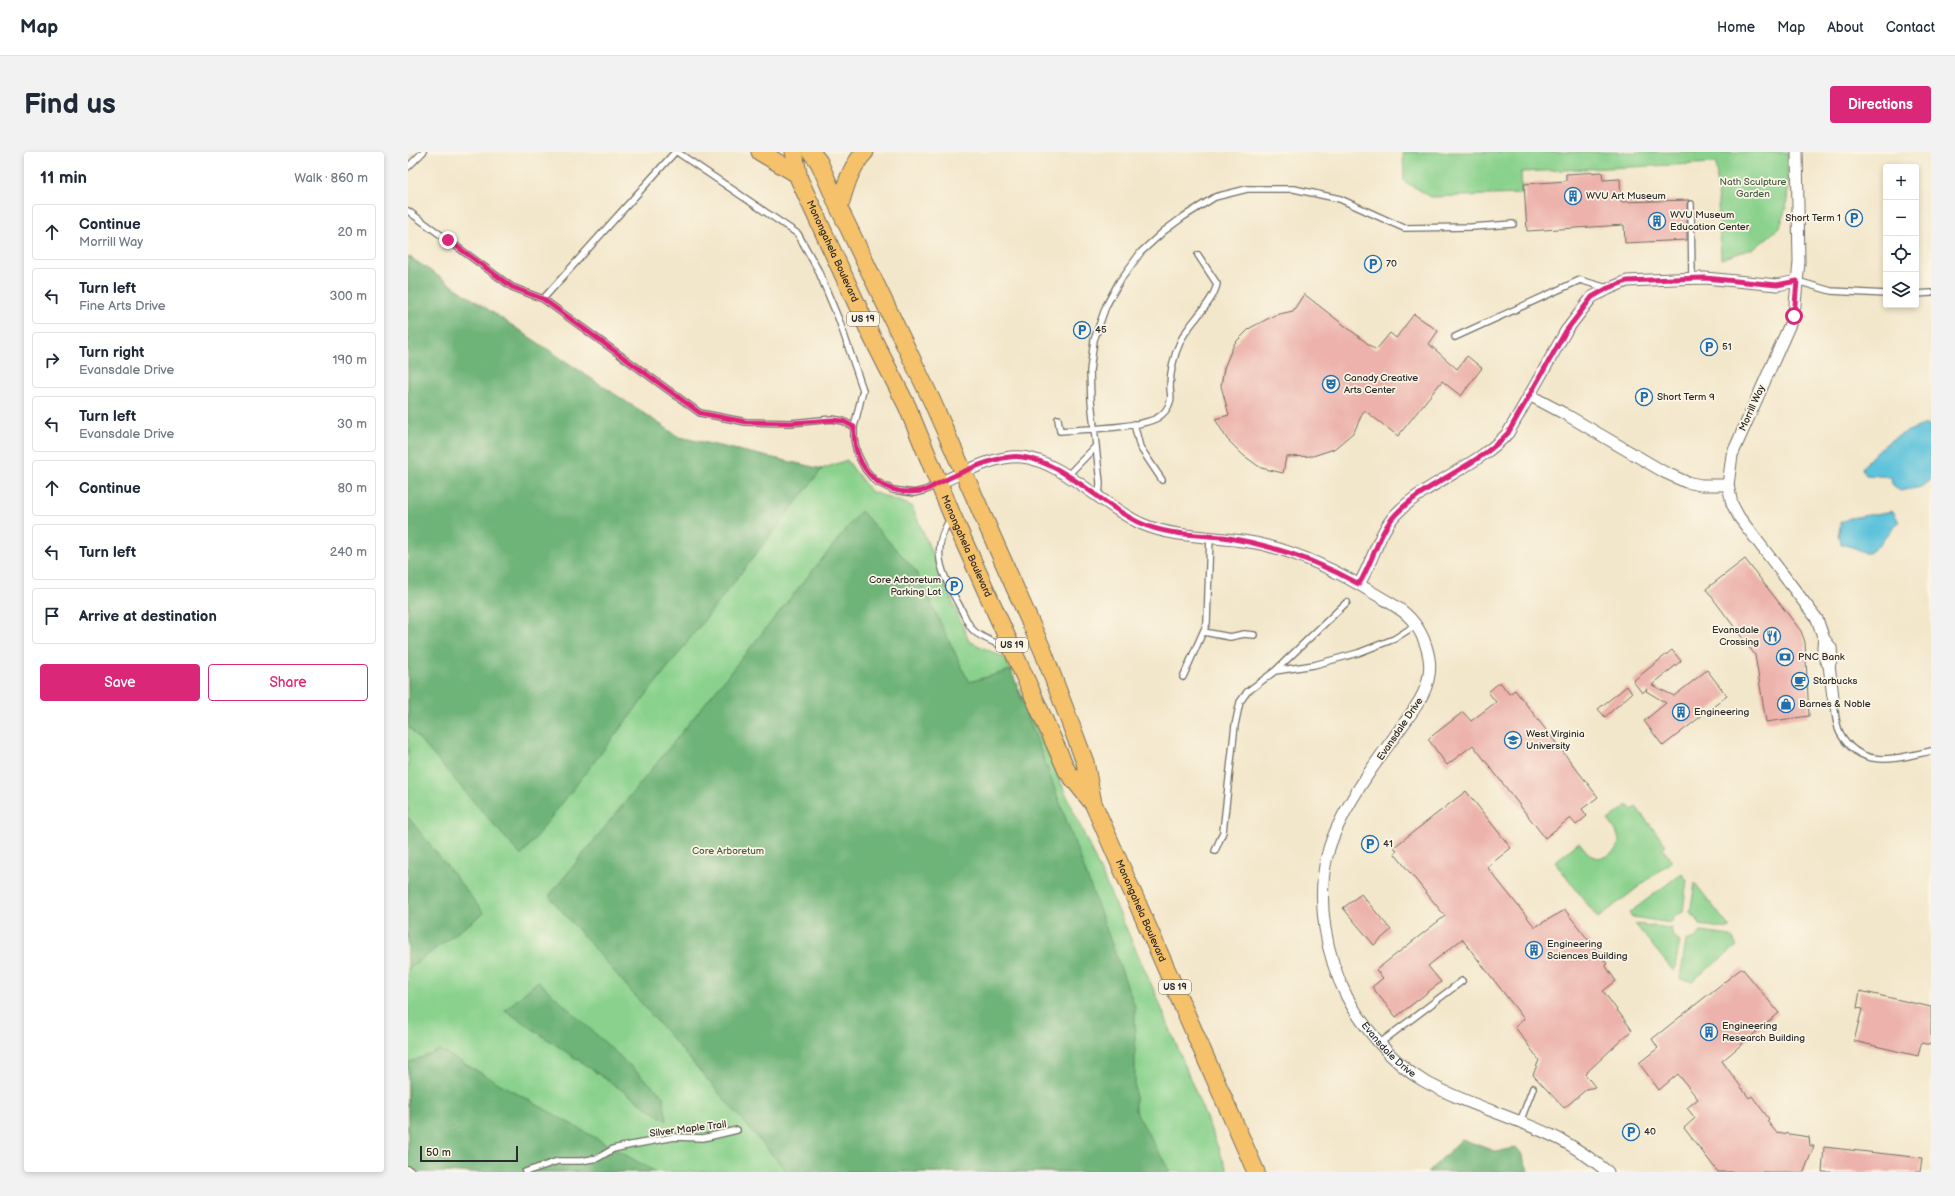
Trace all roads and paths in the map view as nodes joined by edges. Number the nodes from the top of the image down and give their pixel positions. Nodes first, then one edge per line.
1 (423, 152) edge
2 (676, 152) edge
3 (760, 152) edge
4 (794, 152) edge
5 (811, 152) edge
6 (865, 152) edge
7 (1796, 152) edge
8 (408, 167) edge
9 (797, 174) junction
10 (1690, 204) dead end
11 (839, 208) junction
12 (408, 211) edge
13 (1512, 224) dead end
14 (1198, 255) dead end
15 (1692, 279) junction
16 (1797, 281) junction
17 (1608, 288) junction
18 (1931, 293) edge
19 (1883, 294) edge
20 (1919, 294) edge
21 (543, 299) junction
22 (1455, 337) dead end
23 (1530, 395) junction
24 (1058, 420) dead end
25 (1134, 424) junction
26 (854, 427) junction
27 (1094, 429) junction
28 (1096, 446) junction
29 (963, 473) junction
30 (1066, 476) junction
31 (1162, 480) dead end
32 (939, 483) junction
33 (1728, 486) junction
34 (1100, 498) junction
35 (952, 516) junction
36 (1210, 536) junction
37 (1359, 584) junction
38 (1347, 602) dead end
39 (1416, 625) junction
40 (1204, 632) junction
41 (1254, 635) dead end
42 (1015, 652) junction
43 (1275, 671) junction
44 (1183, 677) dead end
45 (1833, 697) joint
46 (1931, 751) edge
47 (1093, 803) junction
48 (1215, 851) dead end
49 (1462, 981) dead end
50 (1380, 1043) junction
51 (1533, 1088) dead end
52 (1520, 1122) junction
53 (737, 1130) dead end
54 (408, 1169) edge
55 (412, 1172) edge
56 (525, 1172) edge
57 (1256, 1172) edge
58 (1608, 1172) edge

1 - 8 lane
2 - 21 lane
2 - 26 lane
3 - 9 main road
4 - 9 main road, Monongahela Boulevard / US 19
5 - 11 main road, Monongahela Boulevard / US 19
6 - 11 main road
7 - 16 street, Morrill Way
9 - 32 main road, Monongahela Boulevard / US 19
10 - 15 lane
11 - 29 main road, Monongahela Boulevard / US 19
12 - 21 lane
13 - 27 lane
14 - 25 lane
15 - 16 street
15 - 17 street
16 - 19 lane
16 - 33 street, Morrill Way
17 - 22 lane
17 - 23 street
18 - 20 lane
21 - 26 lane
23 - 33 street
23 - 37 street
24 - 27 lane
25 - 27 lane
25 - 31 lane
26 - 32 lane
27 - 28 lane
28 - 30 lane
28 - 34 lane
29 - 30 street, Evansdale Drive
29 - 32 street, Evansdale Drive
29 - 47 main road, Monongahela Boulevard / US 19
30 - 34 street, Evansdale Drive
32 - 35 main road, Monongahela Boulevard / US 19
33 - 45 street, Morrill Way
34 - 36 street, Evansdale Drive
35 - 42 main road, Monongahela Boulevard / US 19
35 - 42 lane
36 - 37 street, Evansdale Drive
36 - 40 lane
37 - 39 street, Evansdale Drive
38 - 43 lane
39 - 43 lane
39 - 50 street, Evansdale Drive
40 - 41 lane
40 - 44 lane
42 - 47 main road, Monongahela Boulevard / US 19
43 - 48 lane
45 - 46 lane
47 - 57 main road, Monongahela Boulevard / US 19
49 - 50 lane
50 - 52 street, Evansdale Drive
51 - 52 lane
52 - 58 street, Evansdale Drive
53 - 56 lane, Silver Maple Trail
54 - 55 lane

